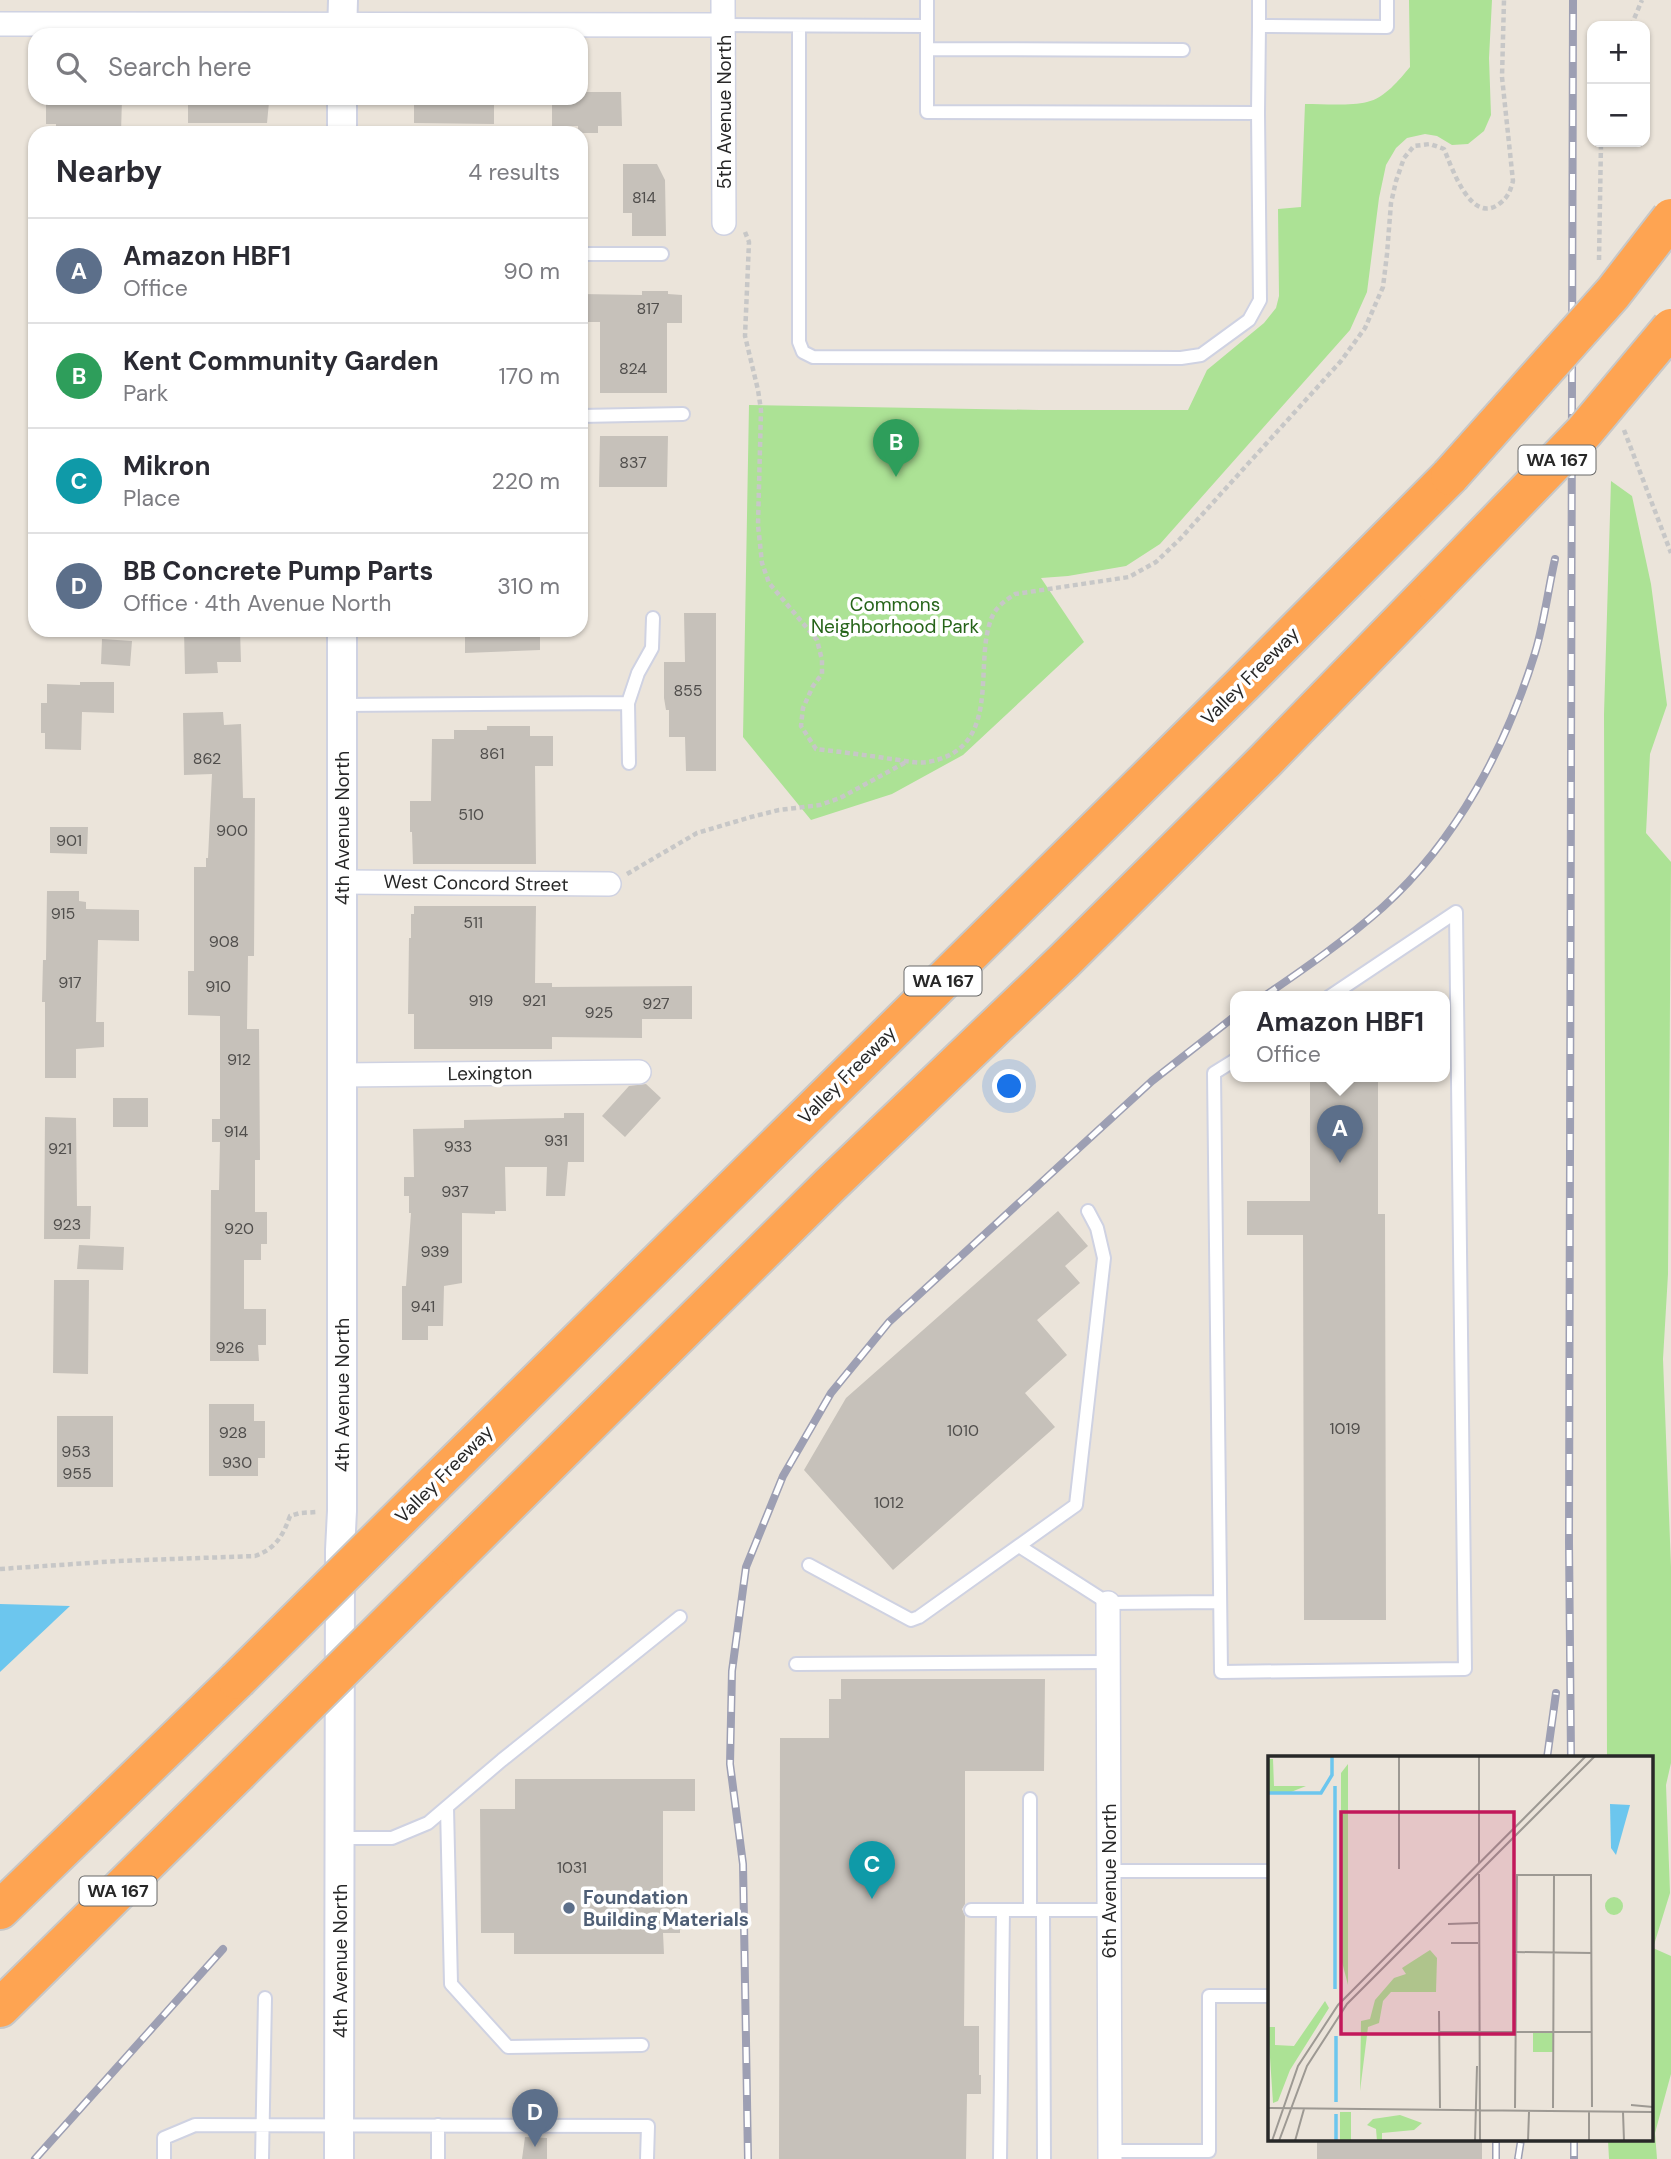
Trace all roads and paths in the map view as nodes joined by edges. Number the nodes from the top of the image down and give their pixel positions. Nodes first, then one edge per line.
1 (723, 0) edge
2 (927, 0) edge
3 (1259, 0) edge
4 (1387, 0) edge
5 (1504, 0) edge
6 (1642, 0) edge
7 (343, 20) edge
8 (1633, 21) edge
9 (0, 24) edge
10 (723, 25) junction
11 (799, 26) junction
12 (927, 26) junction
13 (1259, 26) junction
14 (927, 49) junction
15 (1183, 50) dead end
16 (342, 105) edge
17 (1258, 113) junction
18 (342, 126) edge
19 (1671, 218) edge
20 (724, 223) joint
21 (588, 254) edge
22 (662, 254) dead end
23 (1671, 328) edge
24 (683, 414) dead end
25 (588, 416) edge
26 (653, 618) dead end
27 (342, 637) edge
28 (628, 703) junction
29 (342, 705) junction
30 (909, 761) junction
31 (629, 763) dead end
32 (342, 881) junction
33 (610, 884) joint
34 (1338, 991) edge
35 (1230, 1063) edge
36 (639, 1072) dead end
37 (342, 1075) junction
38 (1088, 1212) dead end
39 (342, 1511) junction
40 (1019, 1546) junction
41 (809, 1565) dead end
42 (0, 1569) edge
43 (1220, 1602) junction
44 (1108, 1603) junction
45 (680, 1617) dead end
46 (1109, 1662) junction
47 (796, 1664) dead end
48 (1030, 1799) dead end
49 (447, 1807) junction
50 (339, 1838) junction
51 (1109, 1871) junction
52 (1268, 1871) edge
53 (0, 1910) edge
54 (971, 1910) dead end
55 (1003, 1910) junction
56 (1037, 1910) junction
57 (1110, 1910) junction
58 (1268, 1996) edge
59 (265, 1998) dead end
60 (0, 2008) edge
61 (642, 2045) dead end
62 (263, 2124) junction
63 (340, 2125) junction
64 (438, 2125) junction
65 (1110, 2155) edge
66 (1209, 2155) edge
67 (164, 2159) edge
68 (262, 2159) edge
69 (340, 2159) edge
70 (438, 2159) edge
71 (648, 2159) edge
72 (1000, 2159) edge
73 (1044, 2159) edge

1 - 10 street, 5th Avenue North
2 - 12 lane
3 - 13 lane
4 - 13 lane
5 - 30 path
6 - 8 path
7 - 9 street
7 - 10 street
10 - 11 lane
10 - 20 street, 5th Avenue North
11 - 12 lane
11 - 17 lane
12 - 14 lane
13 - 17 lane
14 - 15 lane
14 - 17 lane
16 - 18 street
19 - 53 highway, Valley Freeway / WA 167, bridge
20 - 30 path
21 - 22 lane
23 - 60 highway, WA 167, bridge
24 - 25 lane
26 - 28 lane
27 - 29 street, 4th Avenue North
28 - 29 lane
28 - 31 lane
29 - 32 street, 4th Avenue North
30 - 33 path
32 - 33 street, West Concord Street
32 - 37 street, 4th Avenue North
34 - 43 lane
35 - 43 lane
36 - 37 street, Lexington
37 - 39 street, 4th Avenue North
38 - 40 lane
39 - 42 path
39 - 50 street, 4th Avenue North
40 - 41 lane
40 - 44 lane
43 - 44 lane
44 - 46 street, 6th Avenue North
45 - 49 lane
46 - 47 lane
46 - 51 street, 6th Avenue North
48 - 56 lane
49 - 50 lane
49 - 61 lane
50 - 63 street, 4th Avenue North
51 - 52 lane
51 - 57 street, 6th Avenue North
54 - 55 lane
55 - 56 lane
55 - 72 lane
56 - 57 lane
56 - 73 lane
57 - 65 street, 6th Avenue North
58 - 66 lane
59 - 62 lane
62 - 63 lane
62 - 67 lane
62 - 68 lane
63 - 64 lane
63 - 69 street, 4th Avenue North
64 - 70 lane
64 - 71 lane
65 - 66 lane

